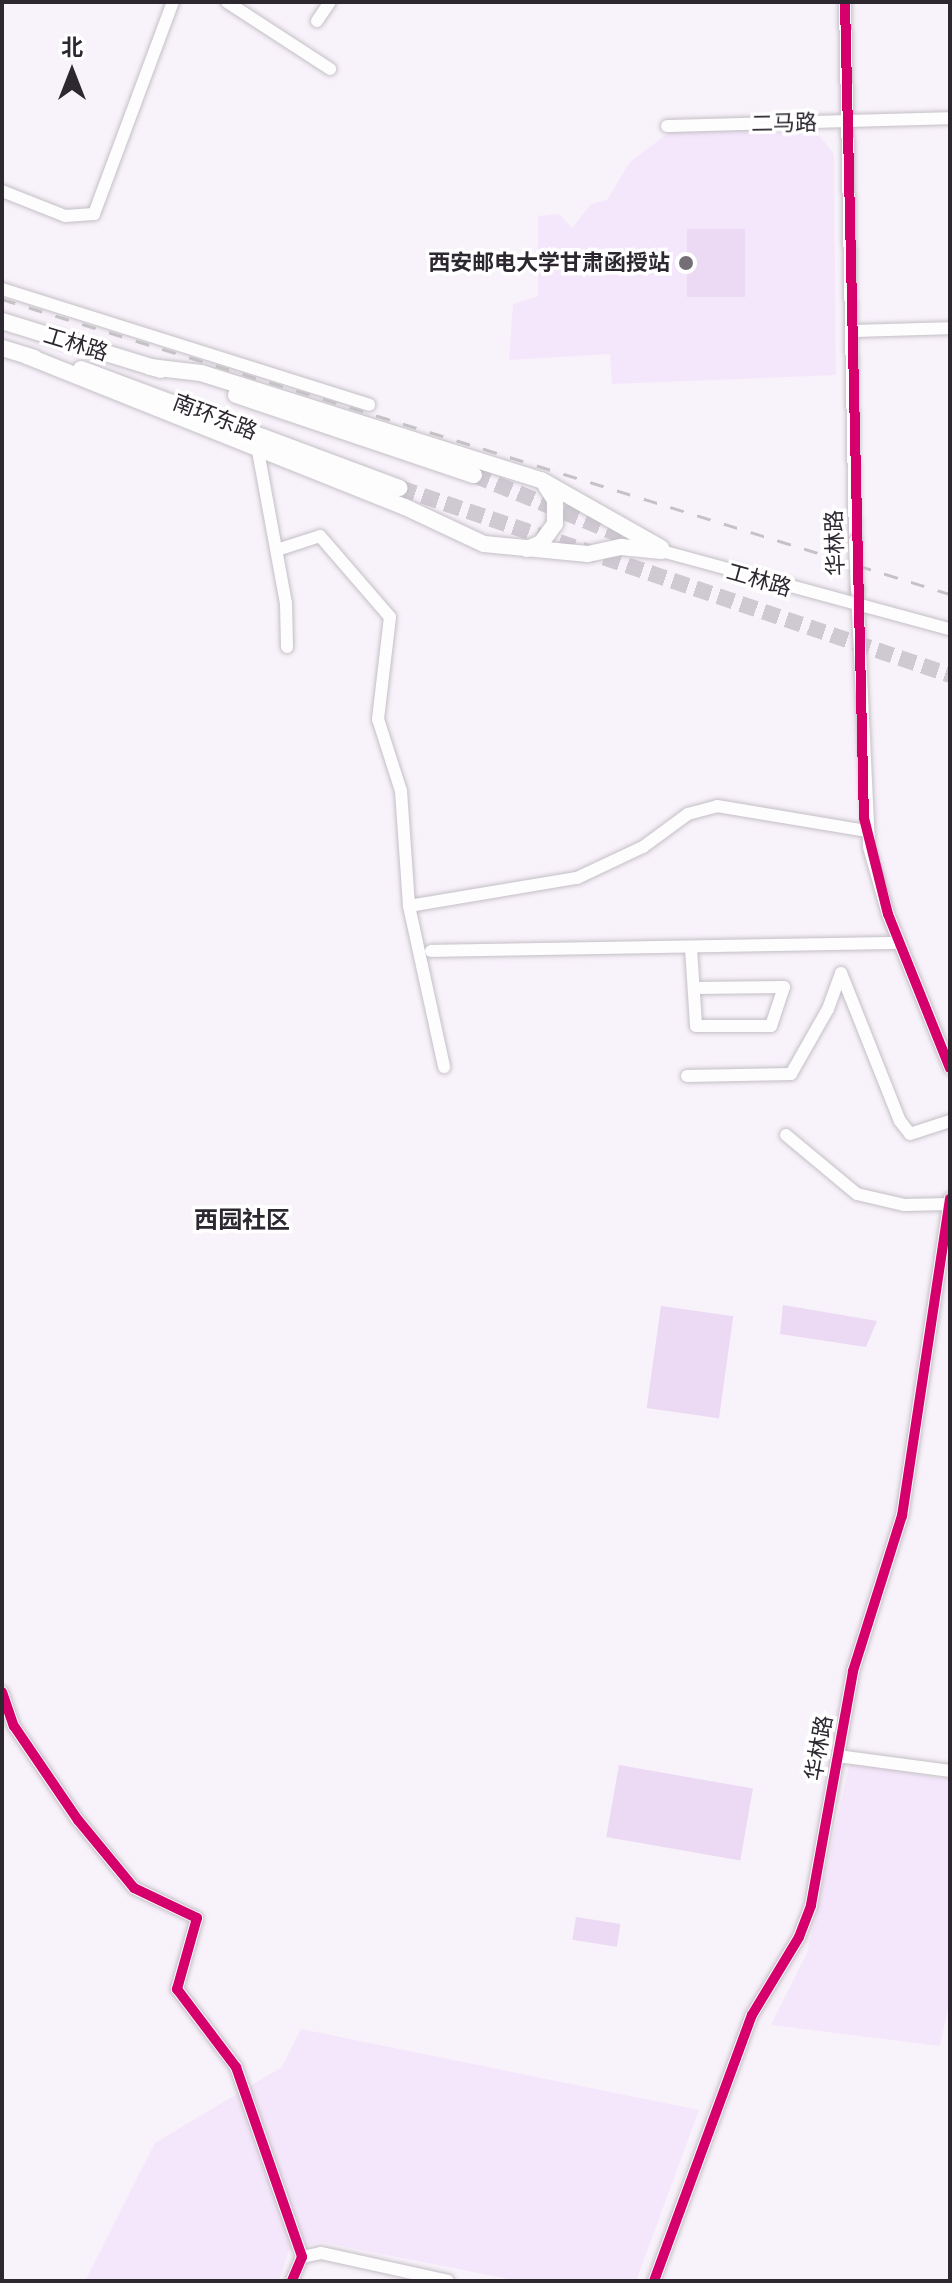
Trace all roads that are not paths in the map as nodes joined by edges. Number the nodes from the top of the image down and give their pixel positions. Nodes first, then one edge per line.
1 (173, 2) edge
2 (227, 2) edge
3 (312, 2) edge
4 (845, 2) edge
5 (324, 11) edge
6 (330, 69) dead end
7 (950, 118) edge
8 (847, 122) junction
9 (667, 126) dead end
10 (2, 191) edge
11 (2, 289) edge
12 (2, 321) edge
13 (950, 328) edge
14 (851, 331) junction
15 (2, 348) edge
16 (27, 356) junction
17 (150, 367) junction
18 (317, 388) junction
19 (369, 405) dead end
20 (310, 407) junction
21 (258, 451) junction
22 (474, 475) tunnel mouth
23 (541, 480) junction
24 (400, 488) tunnel mouth
25 (277, 550) junction
26 (517, 550) junction
27 (662, 551) junction
28 (858, 608) junction
29 (950, 629) edge
30 (287, 647) dead end
31 (866, 831) junction
32 (409, 906) junction
33 (899, 943) junction
34 (691, 948) junction
35 (431, 951) dead end
36 (694, 988) junction
37 (444, 1067) dead end
38 (950, 1068) edge
39 (687, 1076) dead end
40 (950, 1121) edge
41 (786, 1135) dead end
42 (950, 1202) edge
43 (2, 1692) edge
44 (838, 1756) junction
45 (950, 1771) edge
46 (302, 2257) junction
47 (292, 2281) edge
48 (448, 2281) edge
49 (654, 2281) edge

1 - 10 street
2 - 6 street
3 - 5 street
4 - 8 street, 华林路
7 - 8 street, 二马路
8 - 9 street, 二马路
8 - 14 street, 华林路
11 - 18 street
12 - 17 highway, 工林路
13 - 14 street
14 - 28 street, 华林路, bridge
15 - 16 highway, 工林路
16 - 21 highway
16 - 24 highway, 南环东路
17 - 20 highway
17 - 22 highway, 南环东路
18 - 19 street
18 - 20 street
20 - 23 highway
21 - 25 street
21 - 26 highway
23 - 26 highway
23 - 27 highway
25 - 30 street
25 - 32 street
26 - 27 highway
27 - 28 street, 工林路
28 - 29 street, 工林路
28 - 31 street, 华林路
31 - 32 street
31 - 33 street, 华林路
32 - 37 street
33 - 34 street
33 - 38 street, 华林路
34 - 35 street
34 - 36 street
36 - 36 street
39 - 40 street
41 - 42 street
42 - 44 street, 华林路
43 - 46 street
44 - 45 street
44 - 49 street, 华林路
46 - 47 street
46 - 48 street

